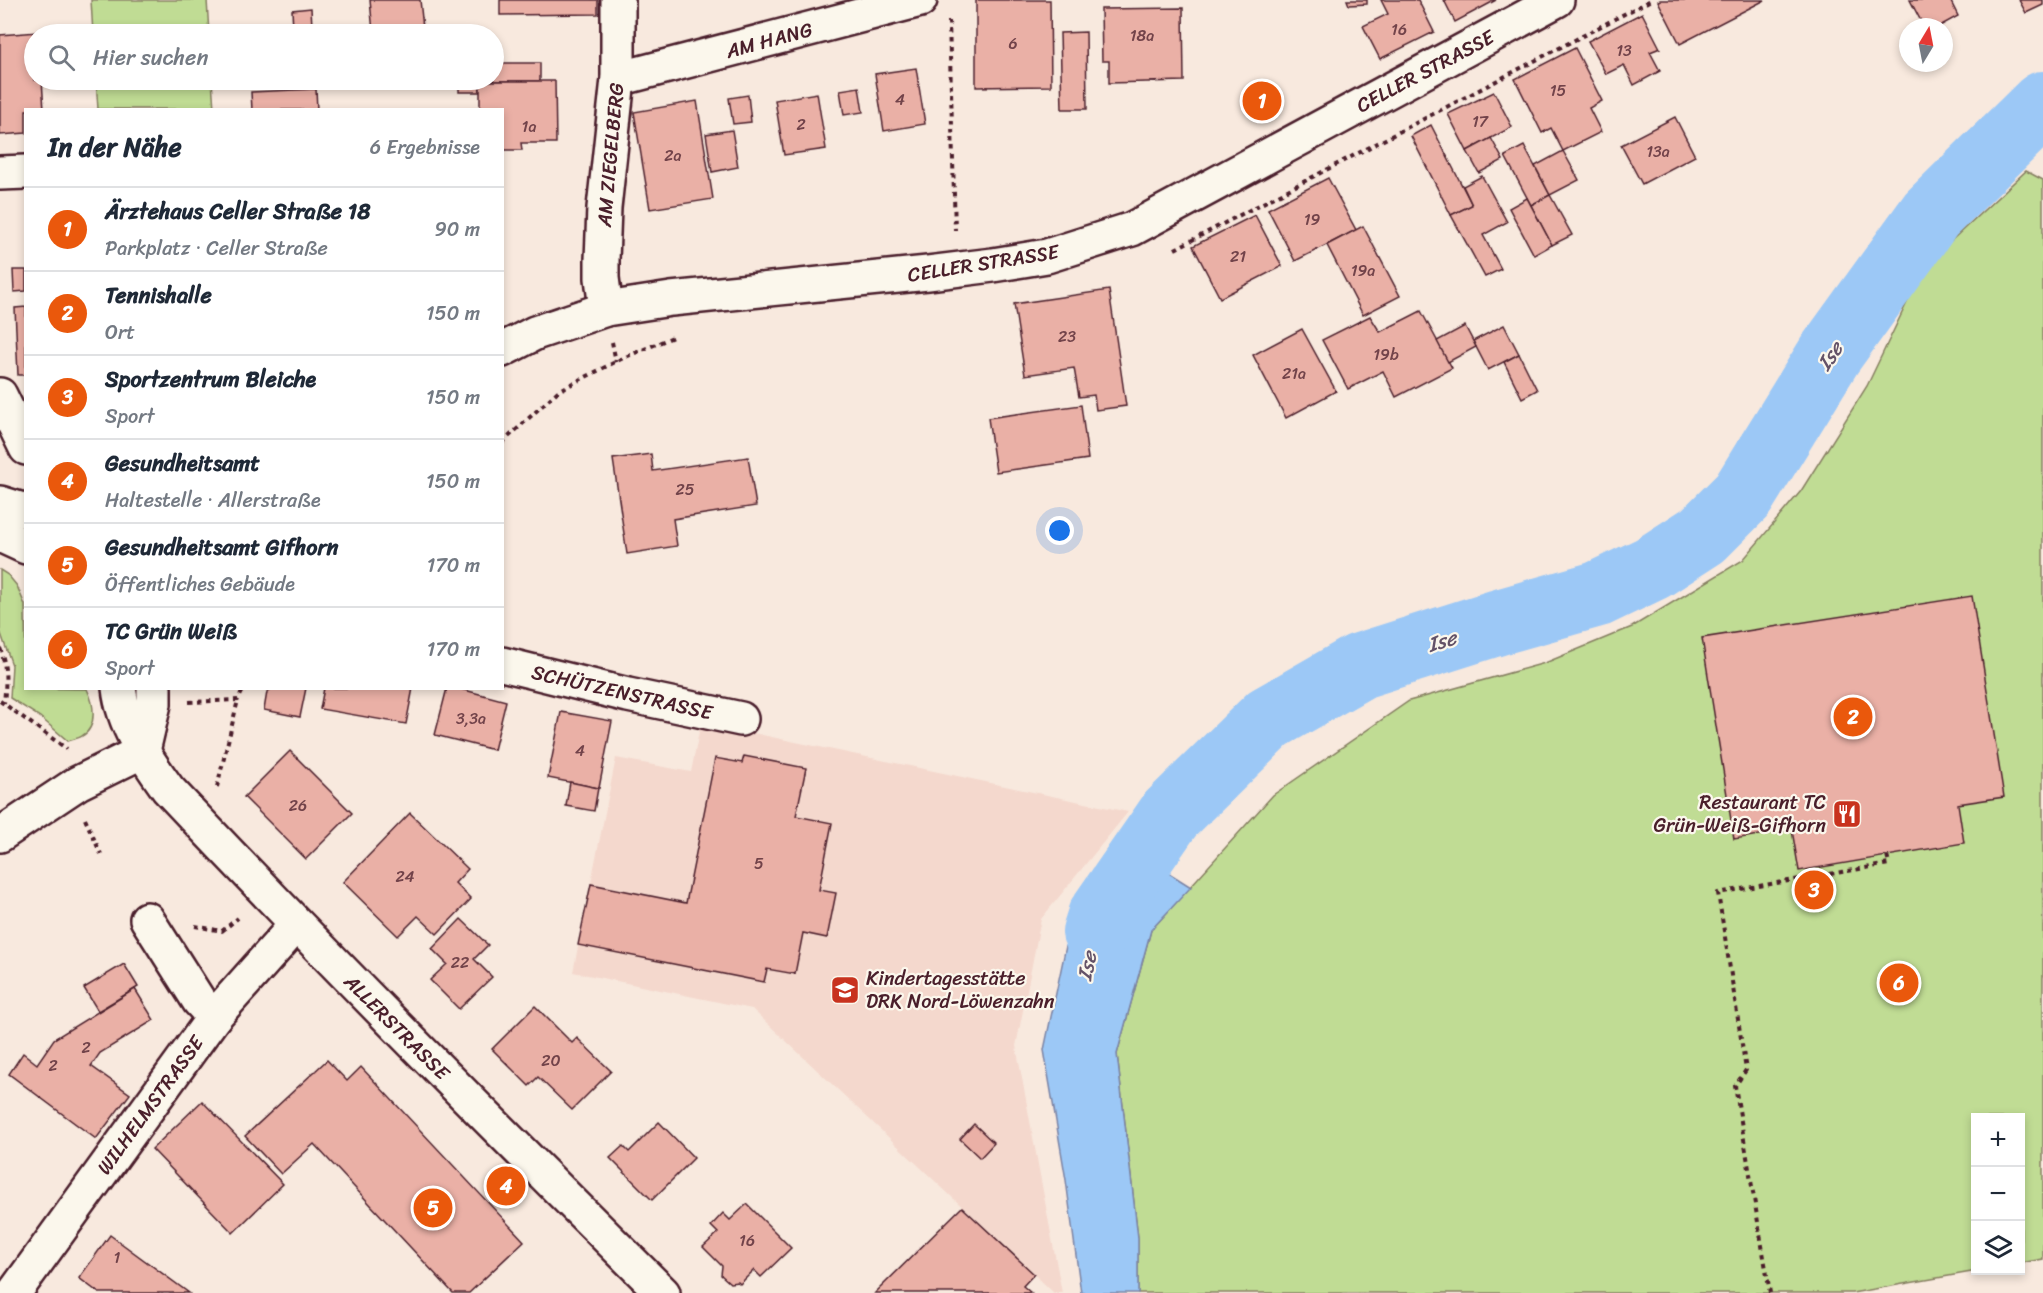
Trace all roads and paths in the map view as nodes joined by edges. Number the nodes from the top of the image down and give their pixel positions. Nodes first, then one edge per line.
1 (618, 0) edge
2 (920, 0) edge
3 (1557, 0) edge
4 (949, 18) dead end
5 (618, 79) junction
6 (24, 172) edge
7 (0, 173) edge
8 (955, 230) dead end
9 (606, 309) junction
10 (504, 349) edge
11 (0, 395) edge
12 (24, 444) edge
13 (0, 502) edge
14 (24, 510) edge
15 (0, 535) edge
16 (24, 546) edge
17 (0, 648) edge
18 (504, 664) edge
19 (119, 690) edge
20 (154, 690) edge
21 (243, 690) edge
22 (238, 700) junction
23 (2, 702) edge
24 (187, 702) dead end
25 (741, 719) dead end
26 (143, 751) junction
27 (73, 753) dead end
28 (215, 793) dead end
29 (0, 835) edge
30 (1887, 856) dead end
31 (147, 919) dead end
32 (296, 925) junction
33 (214, 1017) junction
34 (14, 1293) edge
35 (663, 1293) edge
36 (1770, 1293) edge

1 - 5 street, AM ZIEGELBERG
2 - 5 street, AM HANG
3 - 9 street, CELLER STRASSE
4 - 8 path
5 - 9 street, AM ZIEGELBERG
6 - 7 street
9 - 10 street, CELLER STRASSE
11 - 12 street
13 - 14 street
15 - 16 street
17 - 23 path
18 - 25 street, SCHÜTZENSTRASSE
19 - 26 street, ALLERSTRASSE
20 - 26 street
21 - 22 path
22 - 24 path
22 - 28 path
23 - 27 path
26 - 29 street
26 - 32 street, ALLERSTRASSE
30 - 36 path
31 - 33 street
32 - 33 street, WILHELMSTRASSE
32 - 35 street, ALLERSTRASSE
33 - 34 street, WILHELMSTRASSE

